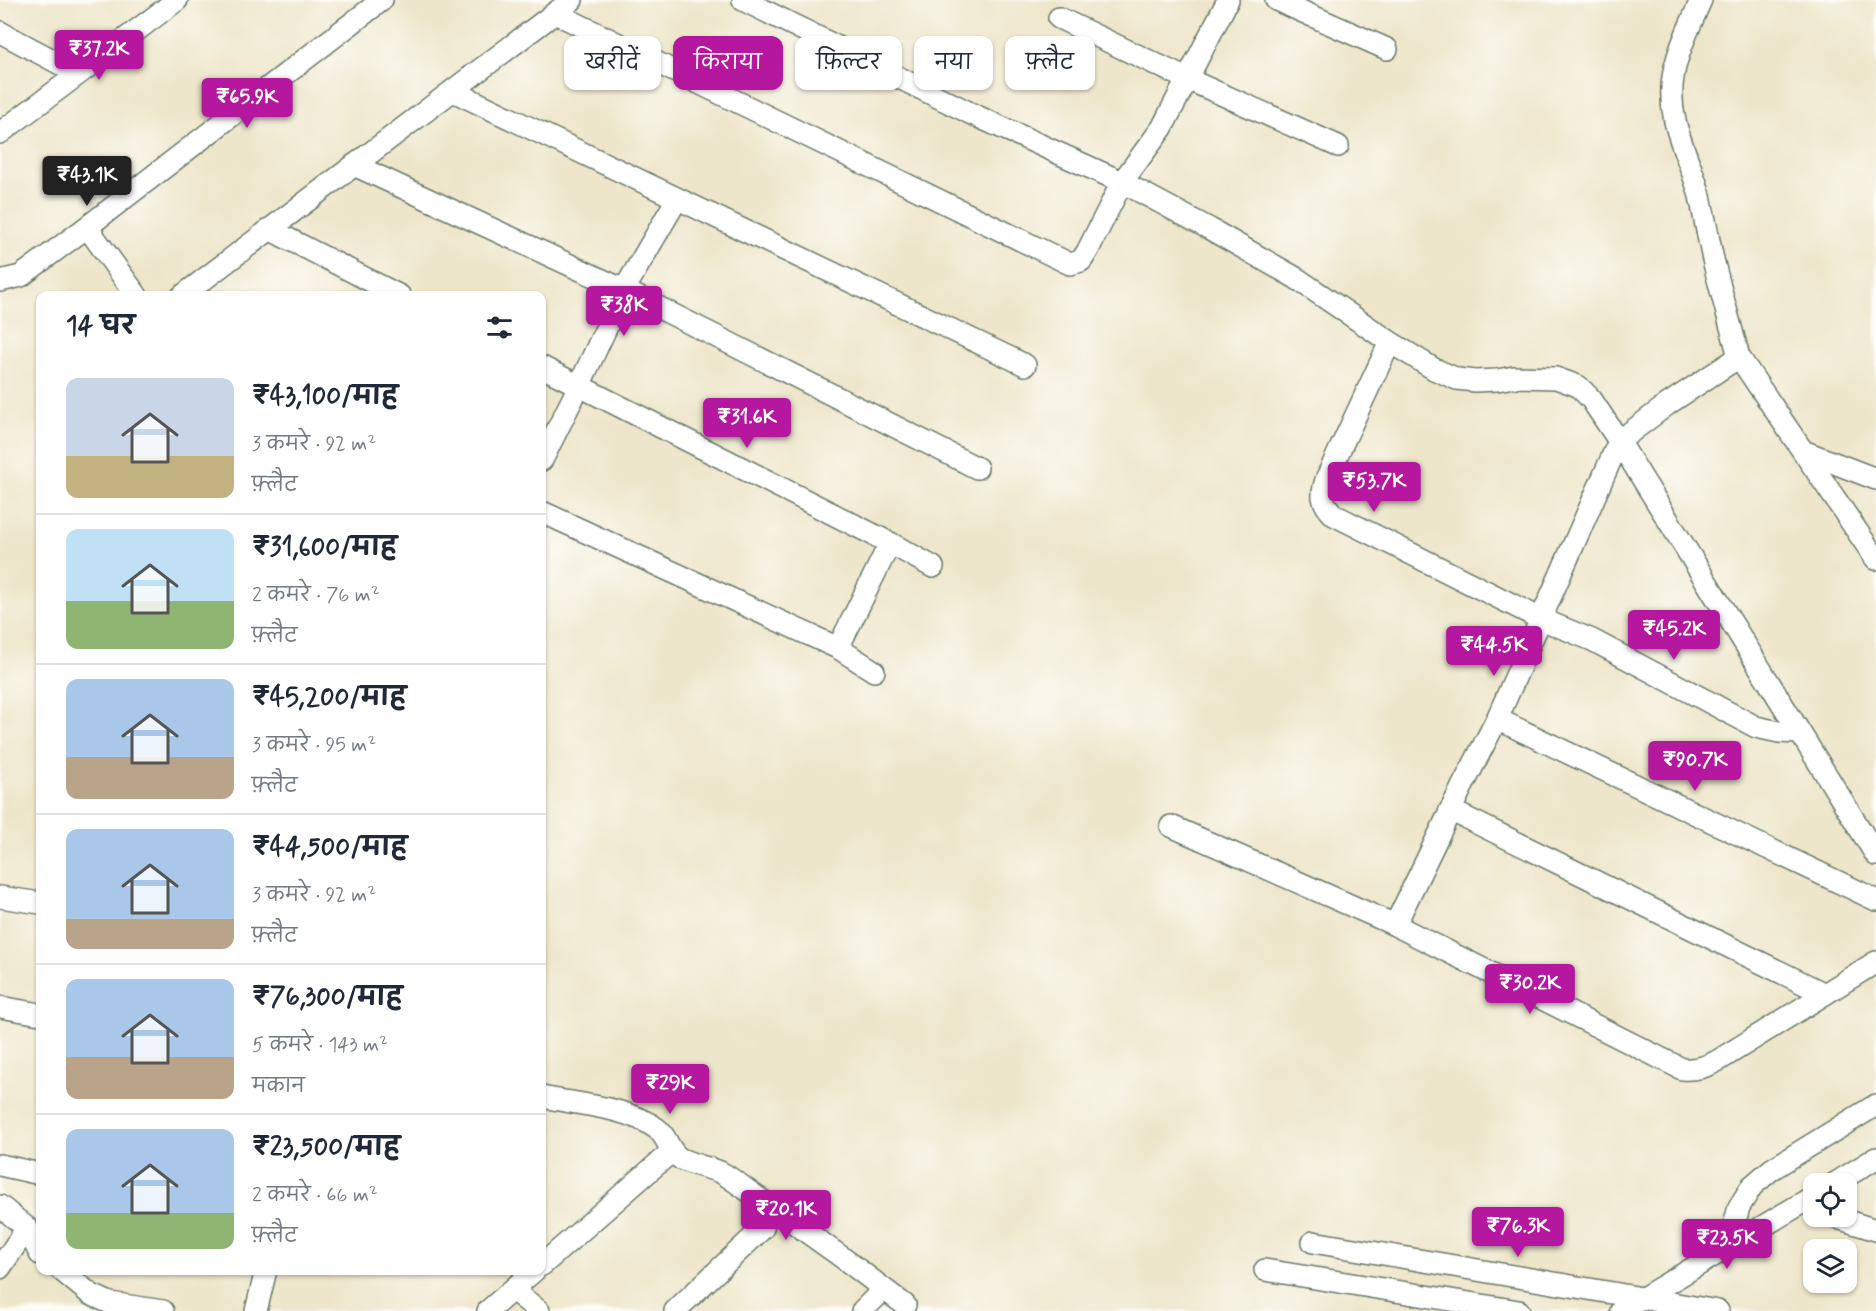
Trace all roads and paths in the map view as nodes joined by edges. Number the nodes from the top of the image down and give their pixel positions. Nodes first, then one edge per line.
1 (177, 0) edge
2 (382, 0) edge
3 (743, 0) edge
4 (1228, 0) edge
5 (1276, 0) edge
6 (1701, 0) edge
7 (564, 6) edge
8 (1059, 18) dead end
9 (0, 32) edge
10 (1387, 50) dead end
11 (77, 74) junction
12 (1187, 79) junction
13 (453, 91) junction
14 (0, 133) edge
15 (1338, 146) dead end
16 (354, 165) junction
17 (1122, 182) junction
18 (677, 198) junction
19 (87, 227) junction
20 (269, 229) junction
21 (0, 281) edge
22 (624, 290) junction
23 (133, 291) edge
24 (188, 291) edge
25 (390, 291) edge
26 (1390, 342) junction
27 (1740, 357) junction
28 (1025, 365) dead end
29 (546, 369) edge
30 (579, 386) junction
31 (1619, 441) junction
32 (1803, 451) junction
33 (546, 452) edge
34 (977, 468) dead end
35 (1876, 479) edge
36 (546, 514) edge
37 (890, 543) junction
38 (1876, 559) edge
39 (933, 567) dead end
40 (1541, 619) junction
41 (838, 648) junction
42 (874, 671) dead end
43 (1497, 719) junction
44 (1800, 733) junction
45 (1450, 810) junction
46 (1172, 826) dead end
47 (1876, 855) edge
48 (0, 897) edge
49 (1876, 900) edge
50 (36, 902) edge
51 (1395, 925) junction
52 (1876, 962) edge
53 (1825, 994) junction
54 (0, 1007) edge
55 (36, 1013) edge
56 (546, 1098) edge
57 (1876, 1105) edge
58 (671, 1152) junction
59 (1876, 1158) edge
60 (0, 1165) edge
61 (36, 1173) edge
62 (1852, 1173) edge
63 (766, 1203) junction
64 (0, 1206) edge
65 (1803, 1207) edge
66 (1857, 1224) edge
67 (27, 1228) junction
68 (1876, 1230) edge
69 (1313, 1242) dead end
70 (36, 1246) edge
71 (1728, 1248) junction
72 (546, 1261) edge
73 (0, 1268) edge
74 (1265, 1270) dead end
75 (67, 1275) edge
76 (265, 1275) edge
77 (530, 1275) edge
78 (513, 1290) junction
79 (878, 1296) dead end
80 (1641, 1299) junction
81 (905, 1305) dead end
82 (163, 1311) edge
83 (256, 1311) edge
84 (488, 1311) edge
85 (539, 1311) edge
86 (675, 1311) edge
87 (862, 1311) edge
88 (1519, 1311) edge
89 (1621, 1311) edge
90 (1718, 1311) edge

1 - 11 street
2 - 19 street
3 - 17 street
4 - 12 street
5 - 10 street
6 - 27 street
7 - 13 street
7 - 17 street
8 - 12 street
9 - 11 street
11 - 14 street
12 - 15 street
12 - 17 street
13 - 16 street
13 - 18 street
16 - 20 street
16 - 22 street
17 - 26 street
18 - 22 street
18 - 28 street
19 - 21 street
19 - 23 street
20 - 24 street
20 - 25 street
22 - 30 street
22 - 34 street
26 - 31 street
26 - 40 street
27 - 31 street
27 - 32 street
29 - 30 street
30 - 33 street
30 - 37 street
31 - 40 street
31 - 44 street
32 - 35 street
32 - 38 street
36 - 41 street
37 - 39 street
37 - 41 street
40 - 43 street
40 - 44 street
41 - 42 street
43 - 45 street
43 - 49 street
44 - 47 street
45 - 51 street
45 - 53 street
46 - 51 street
48 - 50 street
51 - 53 street
52 - 53 street
54 - 55 street
56 - 58 street
57 - 71 street
58 - 63 street
58 - 72 street
59 - 62 street
60 - 61 street
63 - 81 street
63 - 86 street
64 - 67 street
65 - 71 street
66 - 68 street
67 - 70 street
67 - 73 street
69 - 80 street
71 - 80 street
74 - 88 street
75 - 82 street
76 - 83 street
77 - 78 street
78 - 84 street
78 - 85 street
79 - 87 street
80 - 89 street
80 - 90 street

